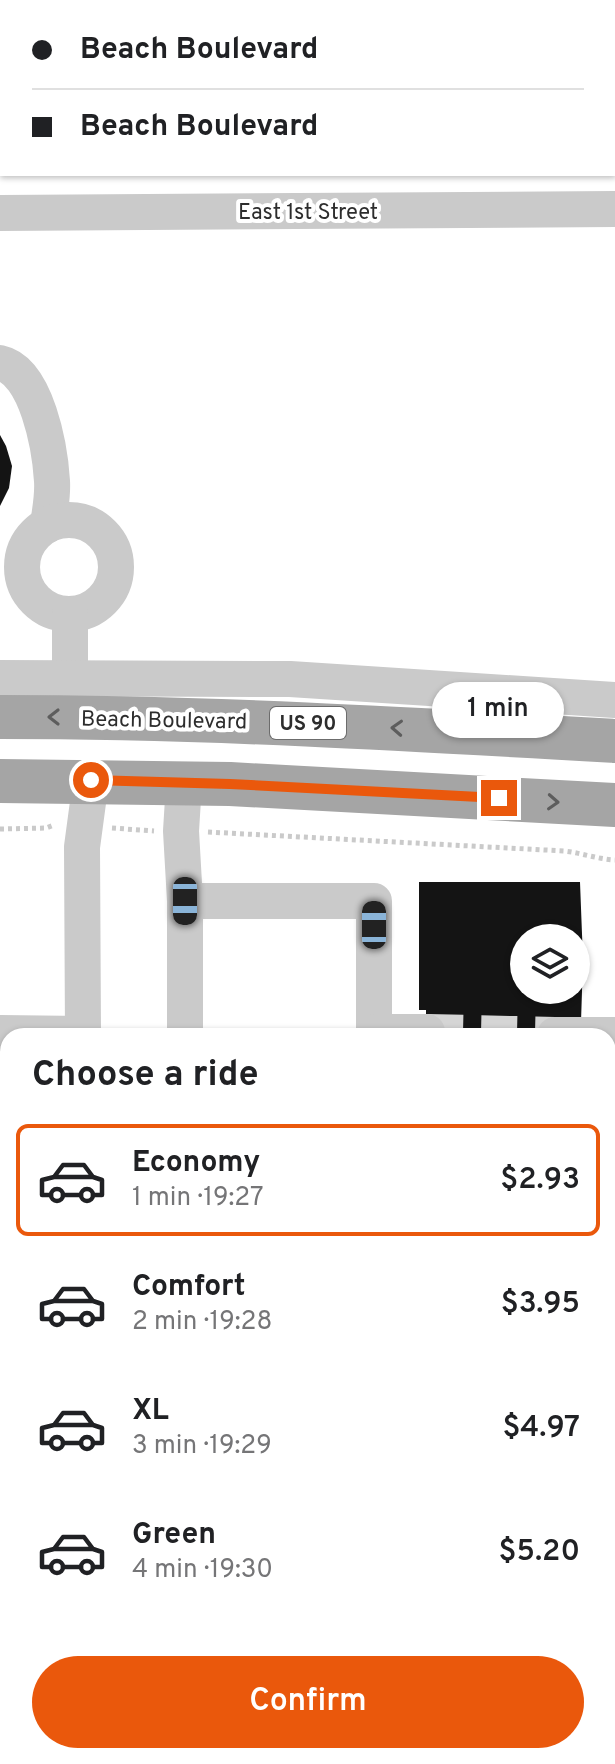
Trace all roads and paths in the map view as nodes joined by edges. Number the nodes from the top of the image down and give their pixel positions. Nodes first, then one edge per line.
1 (615, 209) edge
2 (0, 213) edge
3 (0, 363) edge
4 (48, 525) junction
5 (70, 614) junction
6 (0, 678) edge
7 (70, 678) junction
8 (615, 700) edge
9 (0, 717) edge
10 (615, 741) edge
11 (91, 780) junction
12 (0, 781) edge
13 (184, 783) junction
14 (615, 805) edge
15 (53, 825) dead end
16 (109, 827) dead end
17 (0, 829) edge
18 (181, 831) junction
19 (615, 860) edge
20 (185, 901) junction
21 (83, 1028) edge
22 (185, 1028) edge
23 (374, 1028) edge

1 - 2 street, East 1st Street
3 - 4 street
4 - 5 street
4 - 5 street
5 - 7 street
6 - 7 street
7 - 8 street
10 -> 9 main road, Beach Boulevard / US 90
11 - 12 main road
11 - 13 main road
11 - 21 street
13 -> 14 main road
13 - 18 street
15 - 17 path
16 - 18 path
18 - 19 path
18 - 20 street
20 - 22 street
20 - 23 street

